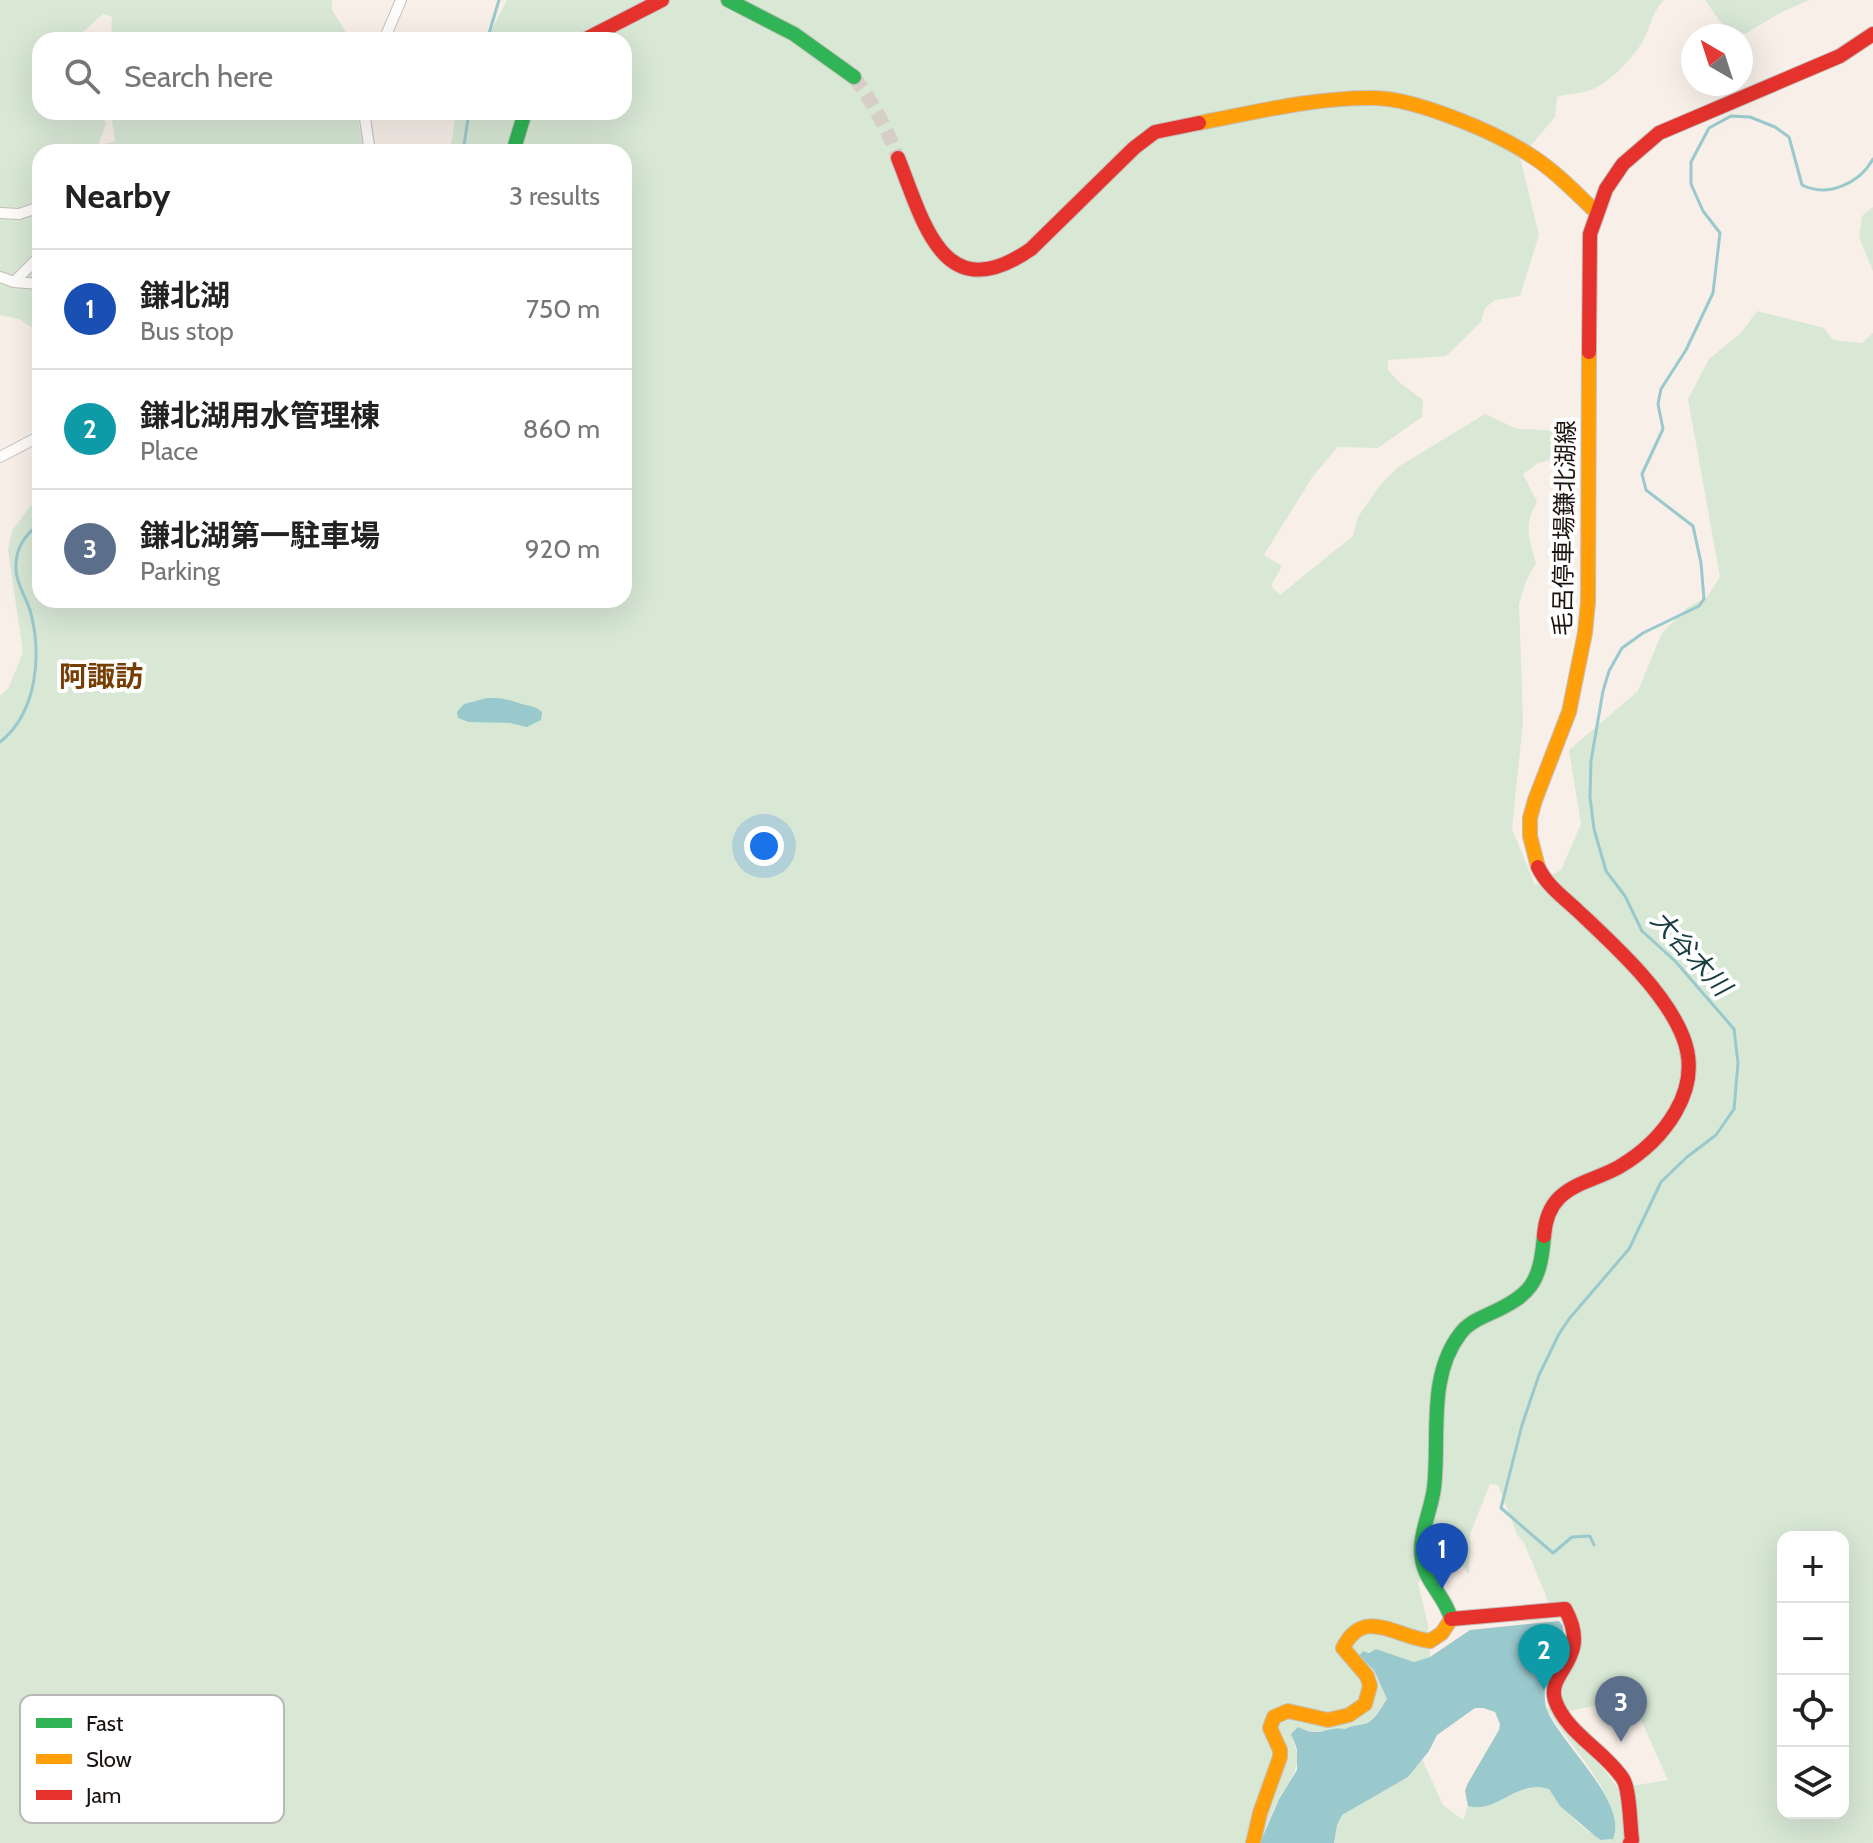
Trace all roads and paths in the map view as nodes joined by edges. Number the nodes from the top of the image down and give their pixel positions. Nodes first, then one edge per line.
1 (401, 0) edge
2 (662, 0) edge
3 (728, 0) edge
4 (387, 32) edge
5 (600, 32) edge
6 (1873, 34) edge
7 (854, 77) tunnel mouth
8 (365, 120) edge
9 (523, 120) edge
10 (369, 144) edge
11 (515, 144) edge
12 (898, 158) tunnel mouth
13 (32, 210) edge
14 (1595, 211) junction
15 (0, 213) edge
16 (32, 264) edge
17 (0, 277) edge
18 (14, 282) junction
19 (32, 283) edge
20 (32, 440) edge
21 (0, 457) edge
22 (1451, 1619) junction
23 (1253, 1843) edge
24 (1630, 1843) edge

1 - 4 street
2 - 5 street
3 - 7 street
6 - 14 street, 毛呂停車場鎌北湖線
8 - 10 street
9 - 11 street
12 - 14 street
13 - 15 street
14 - 22 street, 毛呂停車場鎌北湖線
16 - 18 street
17 - 18 street
18 - 19 street
20 - 21 street
22 - 23 street
22 - 24 street

